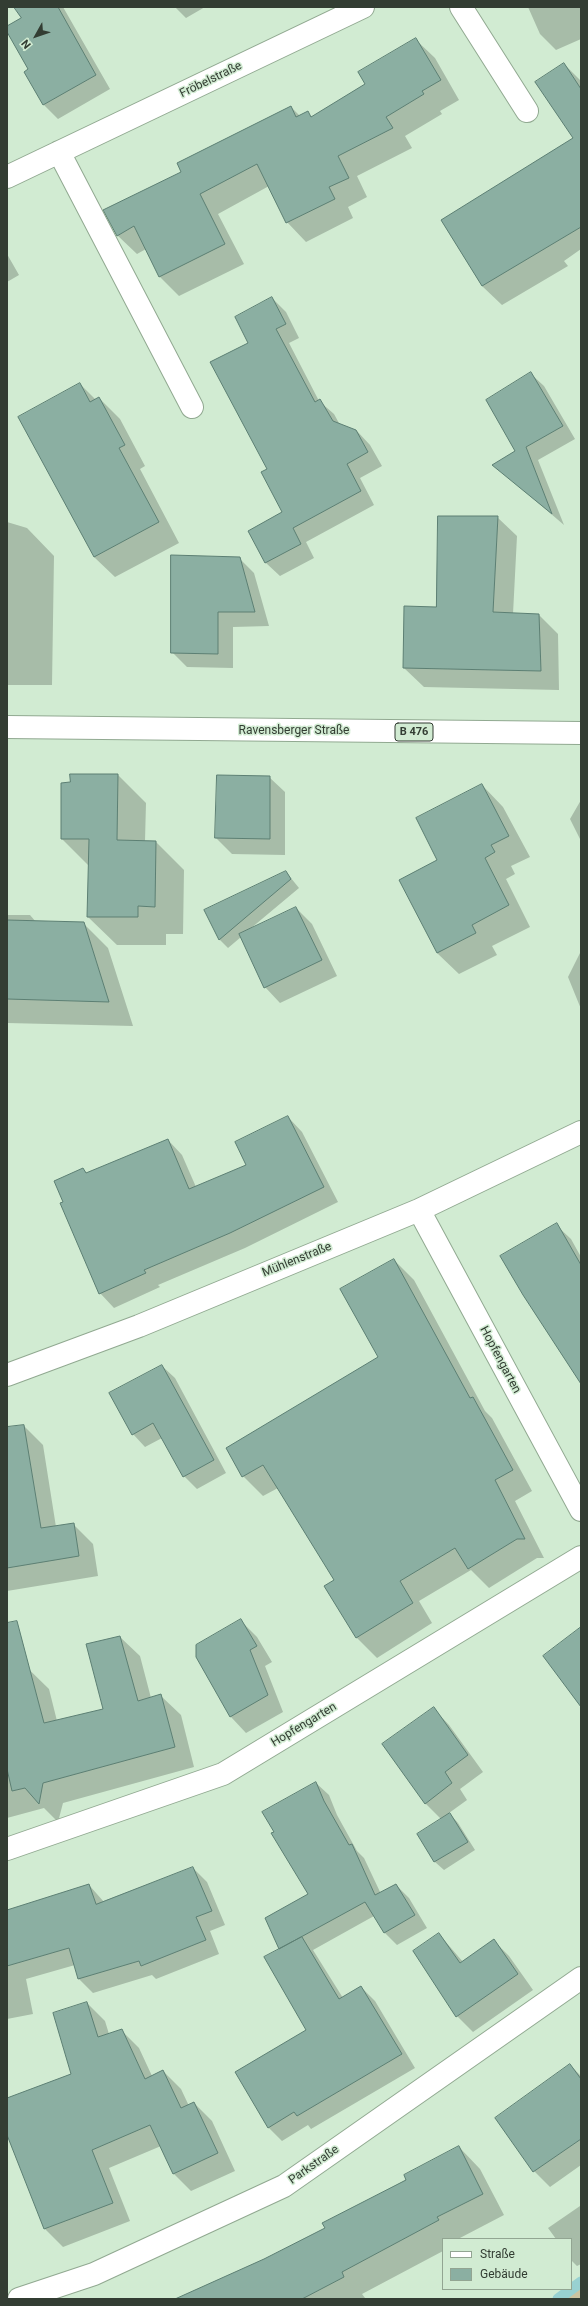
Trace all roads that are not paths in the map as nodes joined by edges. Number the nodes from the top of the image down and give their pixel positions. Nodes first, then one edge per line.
1 (363, 7) edge
2 (461, 7) edge
3 (527, 111) dead end
4 (59, 152) junction
5 (7, 177) edge
6 (192, 407) dead end
7 (7, 727) edge
8 (581, 733) edge
9 (581, 1132) edge
10 (419, 1210) junction
11 (7, 1375) edge
12 (581, 1510) edge
13 (581, 1557) edge
14 (7, 1849) edge
15 (581, 1978) edge
16 (19, 2299) edge

1 - 4 street, Fröbelstraße
2 - 3 street
4 - 5 street, Fröbelstraße
4 - 6 street
7 - 8 street, Ravensberger Straße / B 476
9 - 10 street, Mühlenstraße
10 - 11 street, Mühlenstraße
10 - 12 street, Hopfengarten
13 - 14 street, Hopfengarten
15 - 16 street, Parkstraße

